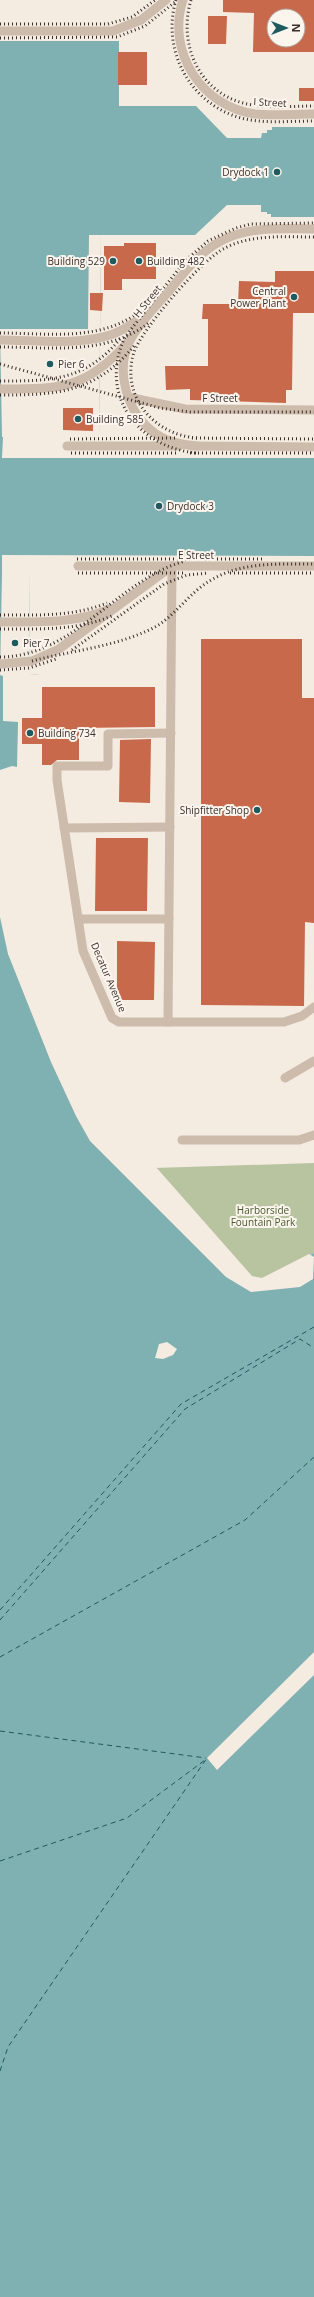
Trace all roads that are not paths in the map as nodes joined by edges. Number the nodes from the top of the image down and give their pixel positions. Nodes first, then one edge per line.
1 (166, 0) edge
2 (183, 0) edge
3 (0, 31) edge
4 (314, 114) edge
5 (314, 230) edge
6 (160, 301) junction
7 (131, 338) junction
8 (0, 340) edge
9 (0, 389) edge
10 (128, 397) junction
11 (314, 410) edge
12 (67, 446) dead end
13 (197, 446) junction
14 (314, 446) edge
15 (78, 566) dead end
16 (172, 566) junction
17 (314, 566) edge
18 (134, 596) junction
19 (0, 622) edge
20 (0, 664) edge
21 (171, 733) junction
22 (170, 827) junction
23 (64, 828) junction
24 (79, 919) junction
25 (169, 919) junction
26 (314, 1006) edge
27 (168, 1022) junction
28 (314, 1061) edge
29 (285, 1078) dead end
30 (314, 1134) edge
31 (182, 1140) dead end

1 - 3 lane
2 - 4 lane, I Street
5 - 6 lane, H Street
6 - 7 lane, H Street
6 - 8 lane
7 - 9 lane
7 - 10 lane, H Street
10 - 11 lane, F Street
10 - 13 lane, H Street
12 - 13 lane
13 - 14 lane
15 - 16 lane, E Street
16 - 17 lane, E Street
16 - 18 lane
16 - 21 lane
18 - 19 lane
18 - 20 lane
21 - 22 lane
21 - 23 lane, Decatur Avenue
22 - 23 lane
22 - 25 lane
23 - 24 lane, Decatur Avenue
24 - 25 lane
24 - 27 lane, Decatur Avenue
25 - 27 lane
26 - 27 lane, Decatur Avenue
28 - 29 lane
30 - 31 lane

